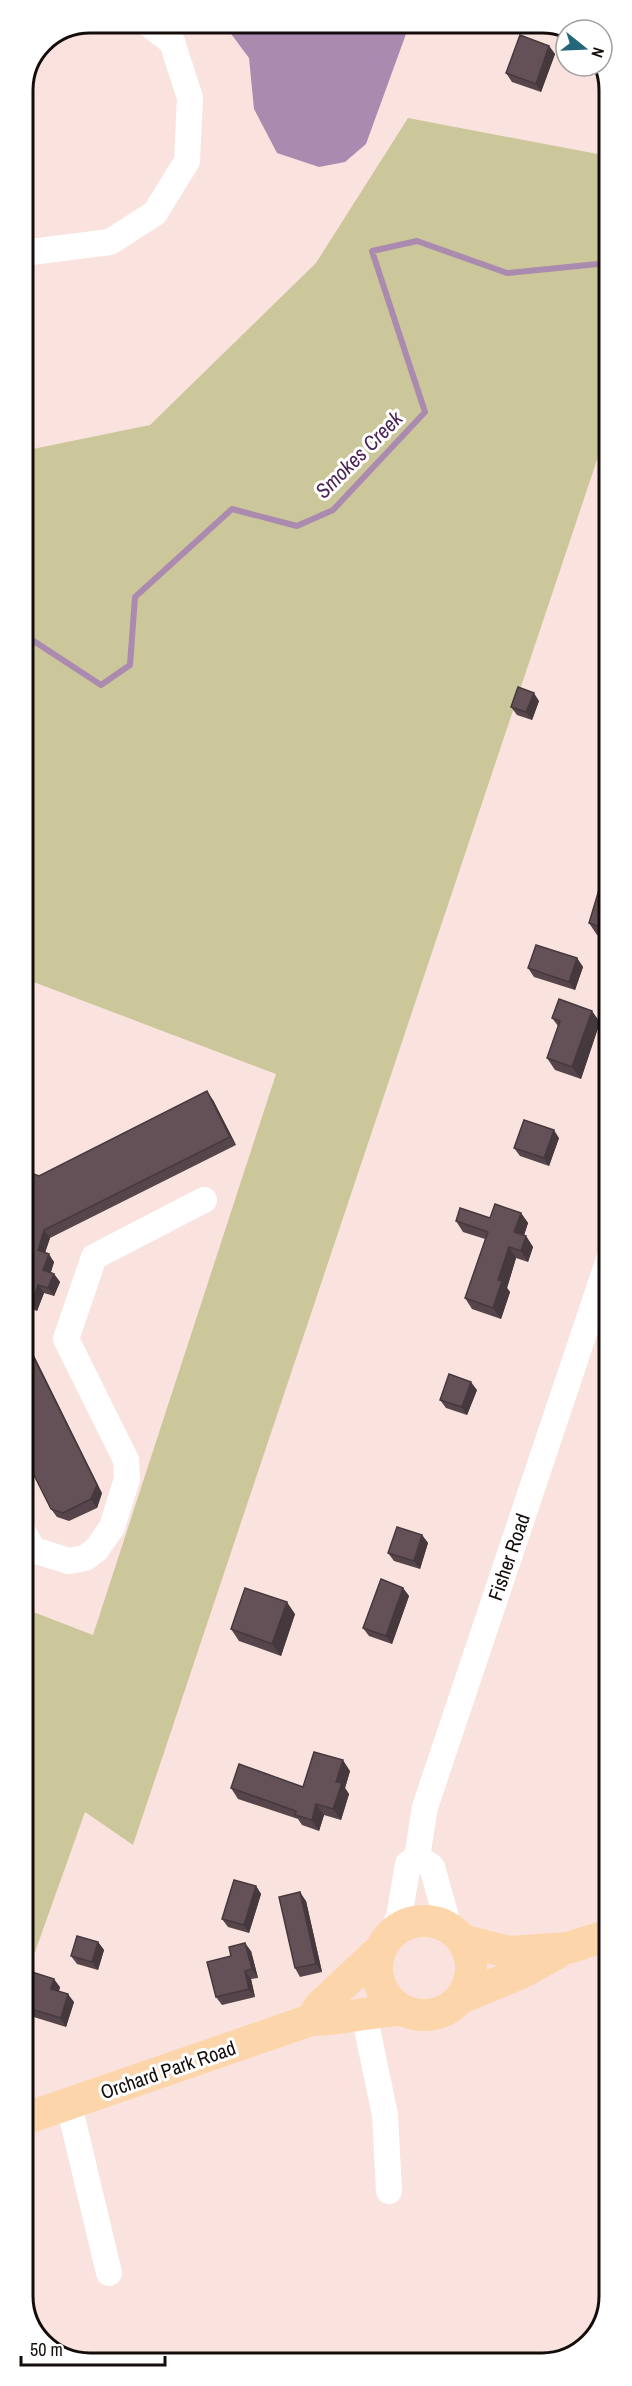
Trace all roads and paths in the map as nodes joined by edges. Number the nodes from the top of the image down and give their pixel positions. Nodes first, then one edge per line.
1 (161, 33) edge
2 (33, 252) edge
3 (204, 1200) dead end
4 (599, 1289) edge
5 (33, 1550) edge
6 (417, 1857) junction
7 (456, 1934) junction
8 (599, 1938) edge
9 (386, 1941) junction
10 (568, 1948) junction
11 (461, 1998) junction
12 (401, 2010) junction
13 (364, 2014) junction
14 (311, 2020) junction
15 (69, 2104) junction
16 (33, 2116) edge
17 (389, 2191) dead end
18 (109, 2273) dead end

1 - 2 street
3 - 5 street
4 - 6 street, Fisher Road
6 - 7 street
6 - 9 street, Fisher Road
7 - 9 main road
7 - 10 main road
7 - 11 main road
8 - 10 main road
9 - 12 main road
9 - 14 main road
10 - 11 main road
11 - 12 main road
12 - 13 main road, Orchard Park Road
13 - 14 main road, Orchard Park Road
13 - 17 street
14 - 15 main road, Orchard Park Road
15 - 16 main road, Orchard Park Road
15 - 18 street

